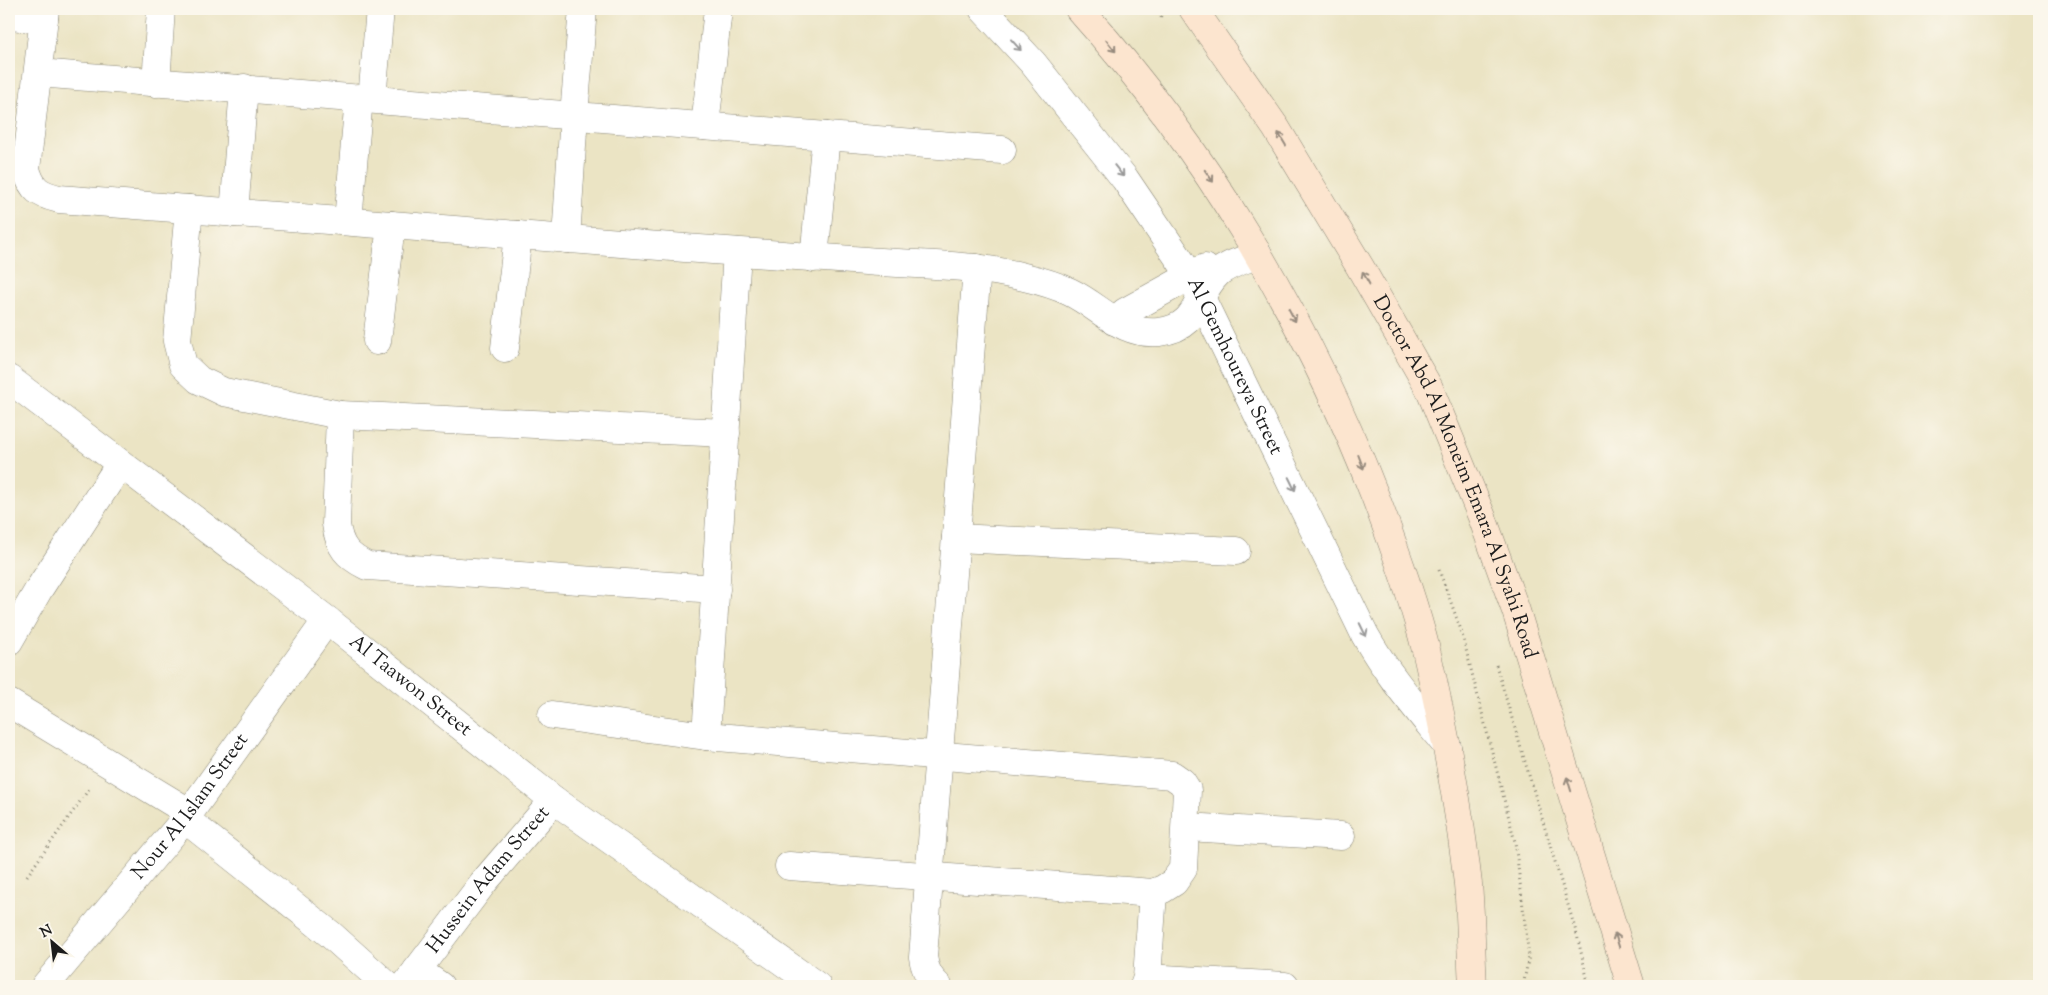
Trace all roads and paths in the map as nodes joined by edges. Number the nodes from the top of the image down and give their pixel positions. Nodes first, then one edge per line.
1 (161, 9) edge
2 (380, 9) edge
3 (583, 9) edge
4 (718, 9) edge
5 (983, 9) edge
6 (1080, 9) edge
7 (1154, 9) edge
8 (1193, 9) edge
9 (45, 14) edge
10 (9, 16) edge
11 (1166, 24) dead end
12 (38, 72) junction
13 (156, 82) junction
14 (244, 88) junction
15 (365, 98) junction
16 (574, 115) junction
17 (705, 126) junction
18 (826, 136) junction
19 (1002, 150) dead end
20 (189, 209) junction
21 (234, 213) junction
22 (348, 222) junction
23 (392, 225) junction
24 (518, 235) junction
25 (566, 239) junction
26 (1255, 250) junction
27 (737, 252) junction
28 (814, 258) junction
29 (977, 268) junction
30 (1196, 287) junction
31 (1114, 321) junction
32 (377, 341) dead end
33 (505, 348) dead end
34 (9, 379) edge
35 (340, 415) junction
36 (726, 433) junction
37 (120, 464) junction
38 (956, 538) junction
39 (1236, 551) dead end
40 (716, 589) junction
41 (327, 620) junction
42 (9, 640) edge
43 (1495, 662) dead end
44 (9, 703) edge
45 (552, 715) dead end
46 (706, 736) junction
47 (1447, 746) junction
48 (939, 756) junction
49 (108, 763) junction
50 (554, 800) junction
51 (188, 816) junction
52 (1186, 828) junction
53 (1341, 836) dead end
54 (789, 866) dead end
55 (27, 876) dead end
56 (929, 876) junction
57 (1154, 893) junction
58 (411, 978) edge
59 (1146, 982) edge
60 (45, 986) edge
61 (388, 986) edge
62 (440, 986) edge
63 (816, 986) edge
64 (938, 986) edge
65 (1285, 986) edge
66 (1473, 986) edge
67 (1589, 986) edge
68 (1631, 986) edge

1 - 13 street
2 - 15 street
3 - 16 street
4 - 17 street
5 -> 30 street, Al Gemhoureya Street
6 -> 26 main road
7 - 11 path
68 -> 8 main road, Doctor Abd Al Moneim Emara Al Syahi Road
9 - 10 street
9 - 12 street
12 - 13 street
12 - 20 street
13 - 14 street
14 - 15 street
14 - 21 street
15 - 16 street
15 - 22 street
16 - 17 street
16 - 25 street
17 - 18 street
18 - 19 street
18 - 28 street
20 - 21 street
20 - 35 street
21 - 22 street
22 - 23 street
23 - 24 street
23 - 32 street
24 - 25 street
24 - 33 street
25 - 27 street
26 - 30 street
26 -> 47 main road
27 - 28 street
27 - 36 street
28 - 29 street
29 - 31 street
29 - 38 street
30 - 31 street
30 - 31 street
30 -> 47 street, Al Gemhoureya Street
34 - 37 street, Al Taawon Street
35 - 36 street
35 - 40 street
36 - 40 street
37 - 41 street, Al Taawon Street
37 - 42 street
38 - 39 street
38 - 48 street
40 - 46 street
41 - 50 street, Al Taawon Street
41 - 51 street, Nour Al Islam Street
43 - 67 path
44 - 49 street
45 - 46 street
46 - 48 street
47 - 66 main road
48 - 52 street
48 - 56 street
49 - 51 street
49 - 55 path
50 - 58 street, Hussein Adam Street
50 - 63 street, Al Taawon Street
51 - 60 street, Nour Al Islam Street
51 - 61 street
52 - 53 street
52 - 57 street
54 - 56 street
56 - 57 street
56 - 64 street
57 - 59 street
58 - 62 street
59 - 65 street

